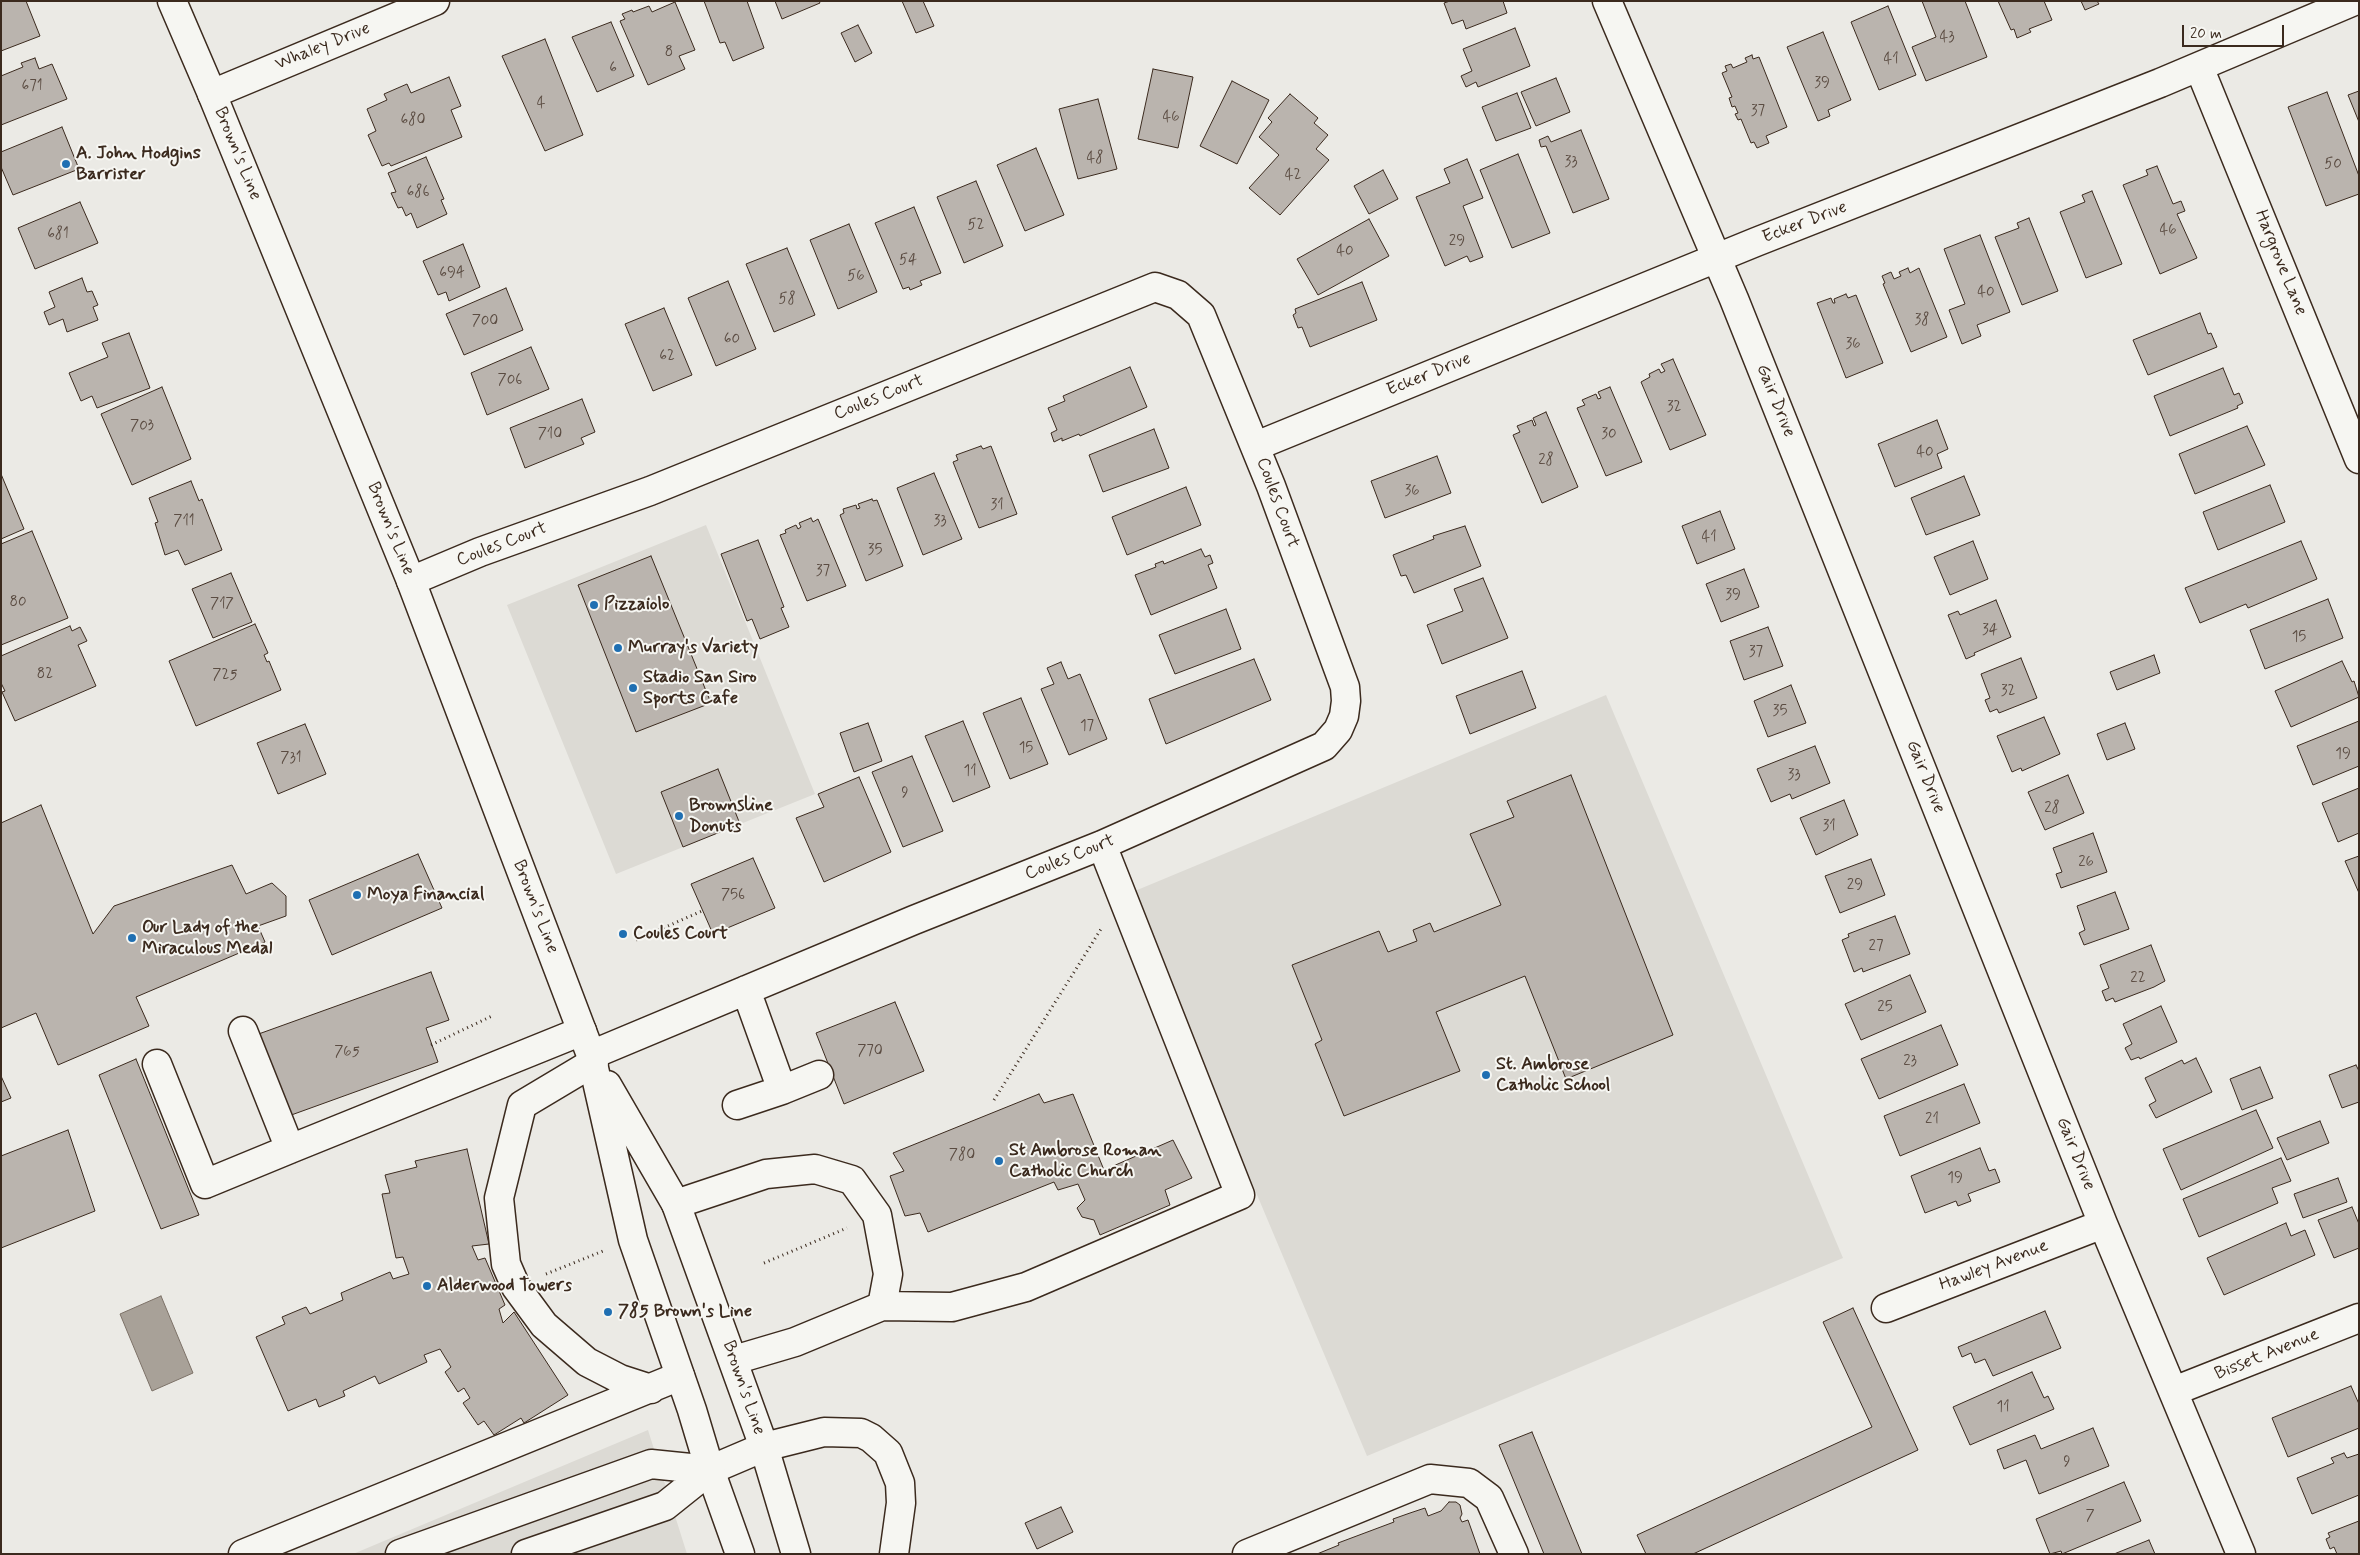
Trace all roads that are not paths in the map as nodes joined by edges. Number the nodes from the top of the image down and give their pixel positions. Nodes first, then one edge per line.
1 (172, 1) edge
2 (434, 1) edge
3 (1607, 1) edge
4 (2354, 1) edge
5 (2199, 67) junction
6 (212, 94) junction
7 (1716, 259) junction
8 (1256, 446) junction
9 (2359, 459) edge
10 (411, 581) junction
11 (1102, 845) junction
12 (746, 990) junction
13 (243, 1031) dead end
14 (589, 1050) junction
15 (157, 1064) dead end
16 (818, 1076) dead end
17 (782, 1090) junction
18 (738, 1106) dead end
19 (290, 1149) junction
20 (676, 1204) junction
21 (2103, 1224) junction
22 (882, 1306) junction
23 (1886, 1308) dead end
24 (2359, 1318) edge
25 (734, 1360) junction
26 (680, 1376) junction
27 (652, 1389) junction
28 (2174, 1391) junction
29 (764, 1447) junction
30 (710, 1470) junction
31 (242, 1554) edge
32 (400, 1554) edge
33 (526, 1554) edge
34 (740, 1554) edge
35 (796, 1554) edge
36 (894, 1554) edge
37 (1247, 1554) edge
38 (1514, 1554) edge
39 (2241, 1554) edge

1 - 6 main road, Brown's Line
2 - 6 main road, Whaley Drive
3 - 7 main road, Gair Drive
4 - 5 main road, Ecker Drive
5 - 7 main road, Ecker Drive
5 - 9 main road, Hargrove Lane
6 - 10 main road, Brown's Line
7 - 8 main road, Ecker Drive
7 - 21 main road, Gair Drive
8 - 10 main road, Coules Court
8 - 11 main road, Coules Court
10 - 14 main road, Brown's Line
11 - 12 main road, Coules Court
11 - 22 main road
12 - 14 main road, Coules Court
12 - 17 main road
13 - 19 main road
14 - 19 main road
14 - 20 main road, Brown's Line
14 - 26 main road, Brown's Line
14 - 27 main road
15 - 19 main road
16 - 17 main road
17 - 18 main road
20 - 22 main road
20 - 25 main road, Brown's Line
21 - 23 main road, Hawley Avenue
21 - 28 main road, Gair Drive
22 - 25 main road
24 - 28 main road, Bisset Avenue
25 - 29 main road, Brown's Line
26 - 27 main road
26 - 30 main road, Brown's Line
27 - 31 main road
28 - 39 main road, Gair Drive
29 - 30 main road
29 - 35 main road
29 - 36 main road, Brown's Line
30 - 32 main road
30 - 33 main road
30 - 34 main road, Brown's Line
37 - 38 main road

